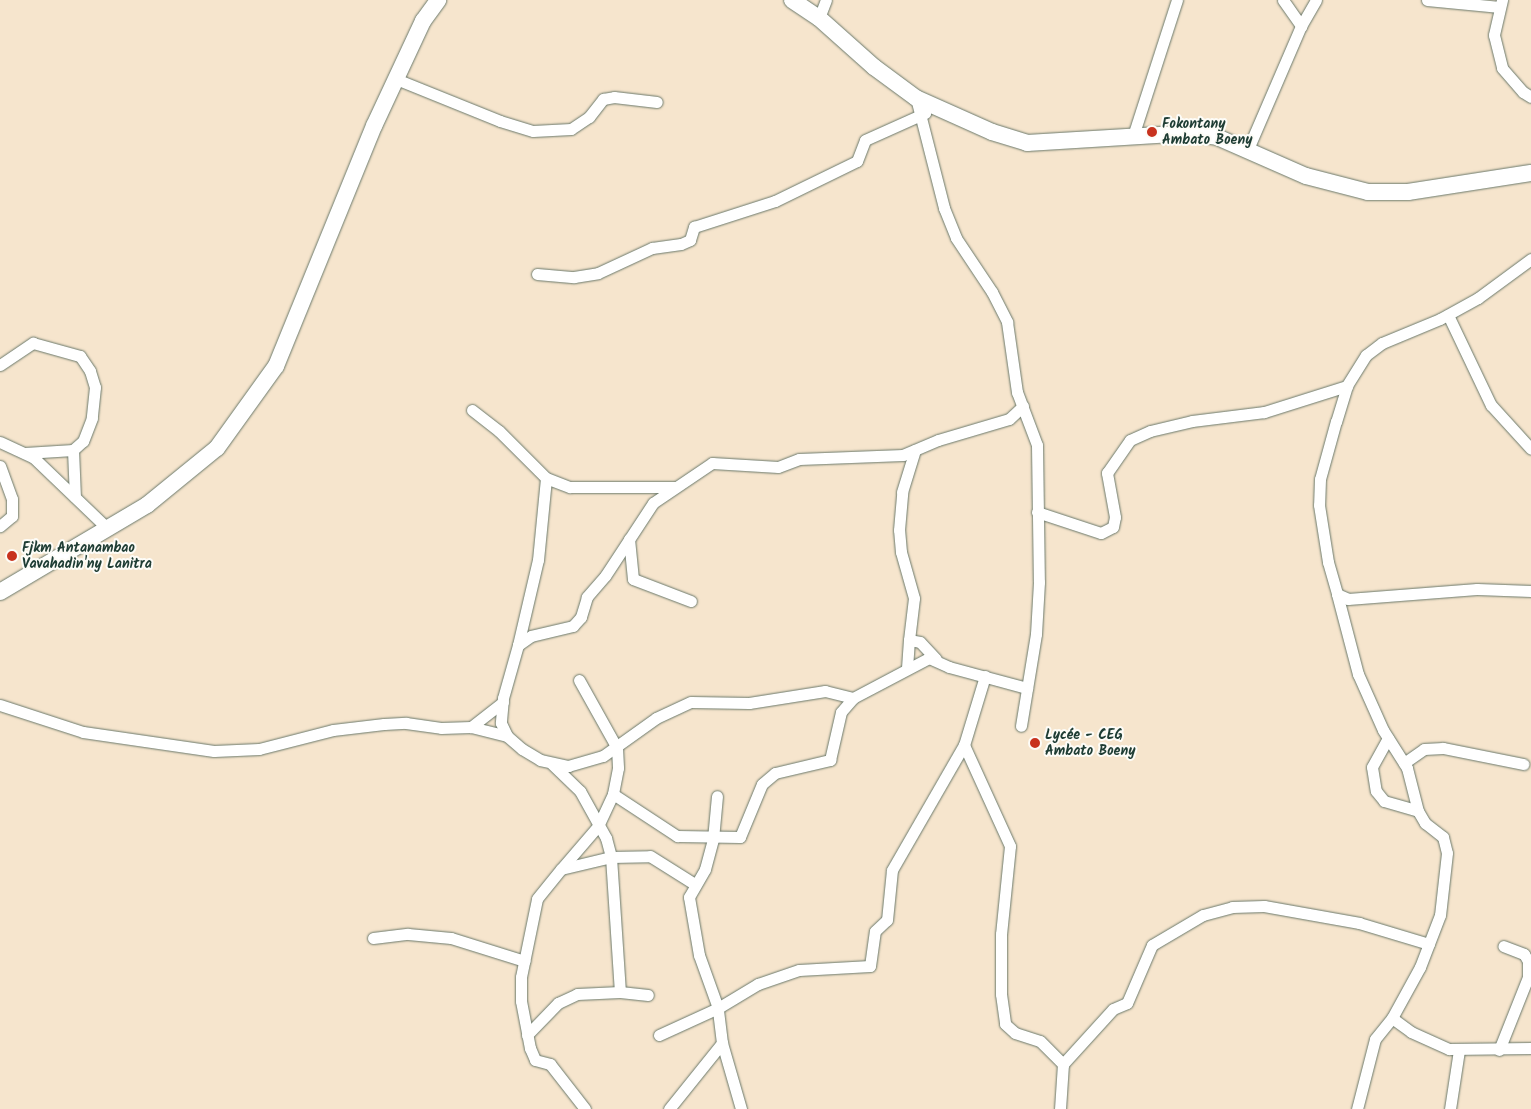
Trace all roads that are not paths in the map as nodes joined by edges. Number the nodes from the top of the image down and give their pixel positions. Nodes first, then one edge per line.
1 (438, 0) edge
2 (792, 0) edge
3 (826, 0) edge
4 (1177, 0) edge
5 (1283, 0) edge
6 (1316, 0) edge
7 (1427, 0) edge
8 (1501, 3) edge
9 (819, 18) junction
10 (1301, 26) junction
11 (396, 79) junction
12 (1531, 96) edge
13 (916, 98) junction
14 (656, 102) dead end
15 (934, 106) junction
16 (920, 117) junction
17 (1133, 136) junction
18 (1248, 148) junction
19 (1531, 173) edge
20 (1531, 259) edge
21 (536, 274) dead end
22 (1448, 315) junction
23 (0, 366) edge
24 (1347, 386) junction
25 (1023, 406) junction
26 (472, 410) dead end
27 (0, 442) edge
28 (1531, 449) edge
29 (74, 450) junction
30 (915, 450) junction
31 (22, 452) junction
32 (0, 466) edge
33 (546, 478) junction
34 (675, 487) junction
35 (75, 498) junction
36 (1037, 512) junction
37 (0, 526) edge
38 (108, 530) junction
39 (629, 539) junction
40 (1531, 591) edge
41 (0, 592) edge
42 (1337, 594) junction
43 (690, 601) dead end
44 (909, 640) junction
45 (518, 645) junction
46 (936, 659) junction
47 (908, 668) junction
48 (985, 676) junction
49 (579, 680) dead end
50 (1027, 688) junction
51 (853, 698) junction
52 (503, 702) junction
53 (0, 705) edge
54 (1021, 726) dead end
55 (471, 727) junction
56 (507, 736) junction
57 (1388, 738) junction
58 (964, 745) junction
59 (617, 748) junction
60 (549, 762) junction
61 (1404, 763) junction
62 (1523, 764) dead end
63 (613, 794) junction
64 (717, 796) dead end
65 (1418, 811) junction
66 (598, 826) junction
67 (713, 839) junction
68 (611, 857) junction
69 (561, 869) junction
70 (696, 885) junction
71 (373, 938) dead end
72 (1429, 944) junction
73 (1503, 946) dead end
74 (525, 961) junction
75 (620, 992) junction
76 (648, 995) dead end
77 (718, 1008) junction
78 (1392, 1018) junction
79 (527, 1034) junction
80 (659, 1036) dead end
81 (722, 1042) junction
82 (1531, 1048) edge
83 (1459, 1050) junction
84 (1499, 1050) junction
85 (1063, 1064) junction
86 (585, 1109) edge
87 (669, 1109) edge
88 (741, 1109) edge
89 (1060, 1109) edge
90 (1357, 1109) edge
91 (1450, 1109) edge

1 - 11 street
2 - 9 street
3 - 9 street
4 - 17 street
5 - 10 street
6 - 10 street
7 - 8 street
8 - 12 street
9 - 13 street
10 - 18 street
11 - 14 street
11 - 38 street
13 - 15 street
13 - 16 street
15 - 16 street
15 - 17 street
16 - 21 street
16 - 25 street
17 - 18 street
18 - 19 street
20 - 22 street
22 - 24 street
22 - 28 street
23 - 29 street
24 - 36 street
24 - 42 street
25 - 30 street
25 - 36 street
26 - 33 street
27 - 31 street
29 - 31 street
29 - 35 street
30 - 34 street
30 - 44 street
31 - 35 street
32 - 37 street
33 - 34 street
33 - 45 street
34 - 39 street
35 - 38 street
36 - 50 street
38 - 41 street
39 - 43 street
39 - 45 street
40 - 42 street
42 - 57 street
44 - 46 street
44 - 47 street
45 - 52 street
46 - 47 street
46 - 48 street
47 - 51 street
48 - 50 street
48 - 58 street
49 - 59 street
50 - 54 street
51 - 59 street
51 - 67 street
52 - 55 street
52 - 56 street
53 - 55 street
55 - 56 street
56 - 60 street
57 - 61 street
57 - 65 street
58 - 77 street
58 - 85 street
59 - 60 street
59 - 63 street
60 - 66 street
61 - 62 street
61 - 65 street
63 - 66 street
63 - 67 street
64 - 67 street
65 - 72 street
66 - 68 street
66 - 69 street
67 - 70 street
68 - 69 street
68 - 70 street
68 - 75 street
69 - 74 street
70 - 77 street
71 - 74 street
72 - 78 street
72 - 85 street
73 - 84 street
74 - 79 street
75 - 76 street
75 - 79 street
77 - 80 street
77 - 81 street
78 - 83 street
78 - 90 street
79 - 86 street
81 - 87 street
81 - 88 street
82 - 84 street
83 - 84 street
83 - 91 street
85 - 89 street

